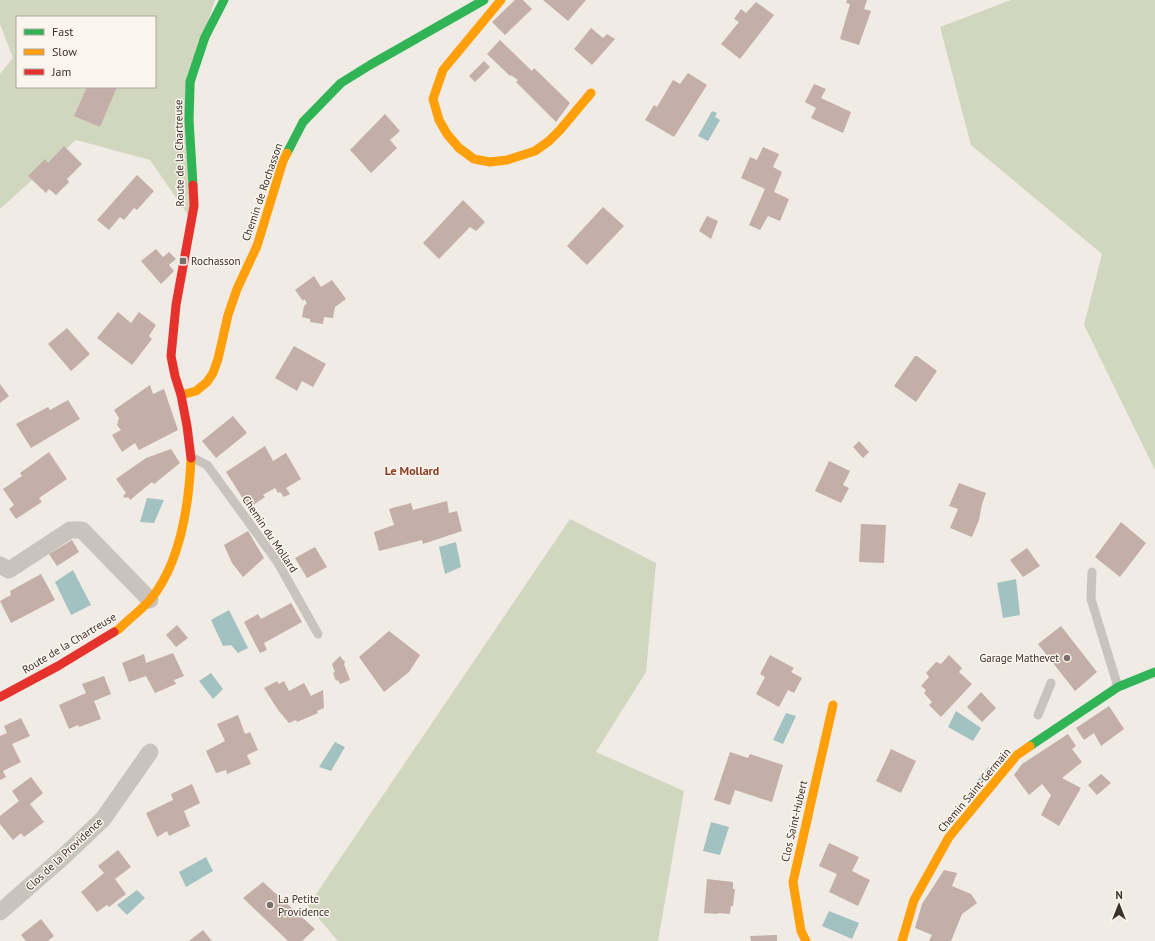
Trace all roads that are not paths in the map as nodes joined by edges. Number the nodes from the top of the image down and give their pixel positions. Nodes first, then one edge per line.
1 (224, 0) edge
2 (484, 0) edge
3 (501, 0) edge
4 (591, 93) dead end
5 (181, 395) junction
6 (191, 457) junction
7 (0, 565) edge
8 (1092, 572) dead end
9 (150, 600) junction
10 (318, 634) dead end
11 (1155, 672) edge
12 (1051, 683) dead end
13 (1118, 687) junction
14 (0, 697) edge
15 (833, 705) dead end
16 (1038, 715) dead end
17 (150, 752) dead end
18 (0, 912) edge
19 (806, 941) edge
20 (902, 941) edge

1 - 5 street, Route de la Chartreuse
2 - 5 street, Chemin de Rochasson
3 - 4 street
5 - 6 street, Route de la Chartreuse
6 - 9 street, Route de la Chartreuse
6 - 10 lane, Chemin du Mollard
7 - 9 street
8 - 13 lane
9 - 14 street, Route de la Chartreuse
11 - 13 street, Chemin Saint-Germain
12 - 16 lane
13 - 20 street, Chemin Saint-Germain
15 - 19 street, Clos Saint-Hubert
17 - 18 street, Clos de la Providence

